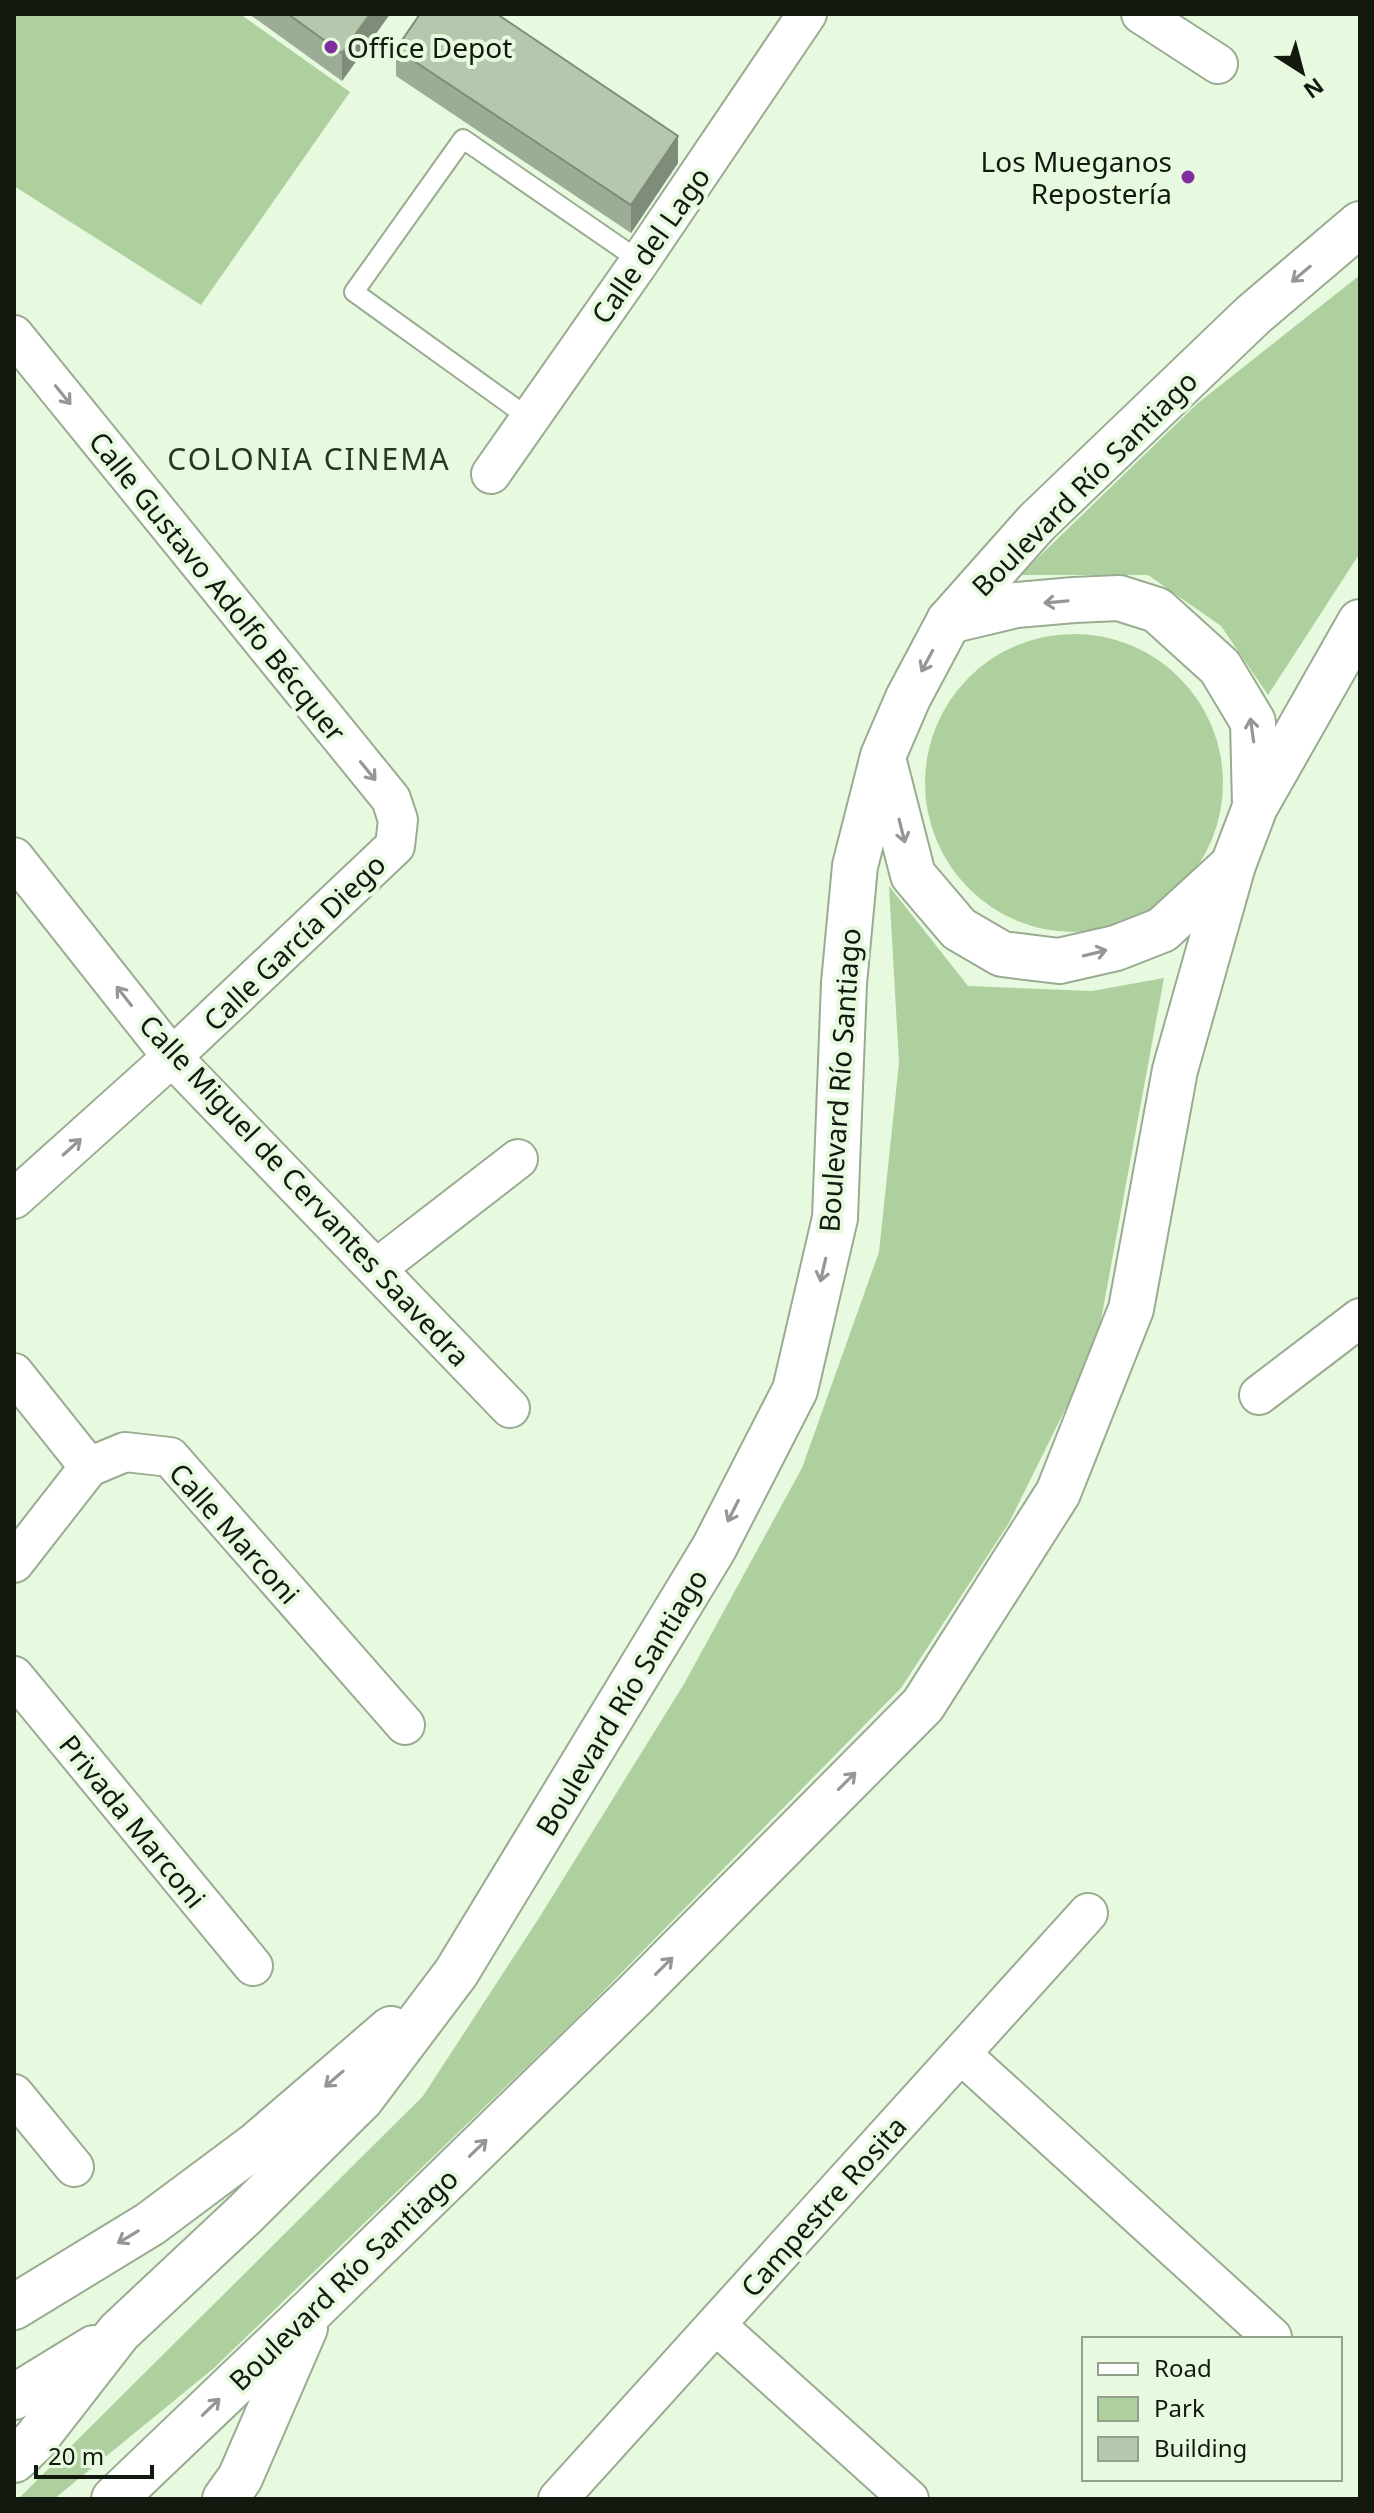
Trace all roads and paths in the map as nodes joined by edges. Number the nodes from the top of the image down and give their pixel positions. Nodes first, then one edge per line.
1 (807, 14) edge
2 (1141, 14) edge
3 (1218, 64) dead end
4 (1360, 224) edge
5 (640, 261) junction
6 (14, 335) edge
7 (529, 418) junction
8 (491, 474) dead end
9 (949, 621) junction
10 (1360, 622) edge
11 (883, 756) junction
12 (1255, 807) junction
13 (395, 846) joint
14 (14, 857) edge
15 (1233, 865) junction
16 (172, 1057) junction
17 (518, 1159) dead end
18 (14, 1199) edge
19 (377, 1268) junction
20 (1360, 1318) edge
21 (14, 1373) edge
22 (1259, 1395) dead end
23 (510, 1408) dead end
24 (89, 1467) junction
25 (14, 1563) edge
26 (14, 1676) edge
27 (405, 1725) dead end
28 (1088, 1913) dead end
29 (253, 1966) dead end
30 (456, 1973) junction
31 (961, 2054) junction
32 (14, 2094) edge
33 (74, 2167) dead end
34 (14, 2307) edge
35 (312, 2310) junction
36 (716, 2325) junction
37 (119, 2332) junction
38 (1272, 2337) dead end
39 (14, 2397) edge
40 (14, 2460) edge
41 (114, 2499) edge
42 (225, 2499) edge
43 (558, 2499) edge
44 (909, 2499) edge

1 - 5 street, Calle del Lago
2 - 3 street
4 -> 9 main road, Boulevard Río Santiago
5 - 7 street, Calle del Lago
5 - 7 lane
6 -> 13 street, Calle Gustavo Adolfo Bécquer
7 - 8 street, Calle del Lago
9 -> 11 main road, Boulevard Río Santiago
12 -> 9 main road
10 - 12 main road, Boulevard Río Santiago
11 -> 15 main road
11 -> 30 main road, Boulevard Río Santiago
12 - 15 main road, Boulevard Río Santiago
13 - 16 street, Calle García Diego
16 -> 14 street, Calle Miguel de Cervantes Saavedra
35 -> 15 main road, Boulevard Río Santiago
18 -> 16 street, Calle García Diego
16 - 19 street, Calle Miguel de Cervantes Saavedra
17 - 19 street
19 - 23 street, Calle Miguel de Cervantes Saavedra
20 - 22 street
21 - 24 street
24 - 25 street
24 - 27 street, Calle Marconi
26 - 29 street, Privada Marconi
28 - 31 street, Campestre Rosita
30 -> 34 main road
30 - 37 main road, Boulevard Río Santiago
31 - 36 street, Campestre Rosita
31 - 38 street
32 - 33 street
41 -> 35 main road, Boulevard Río Santiago
35 - 42 main road
36 - 43 street, Campestre Rosita
36 - 44 street
37 - 39 main road, Boulevard Río Santiago
37 - 40 main road, Boulevard Río Santiago

